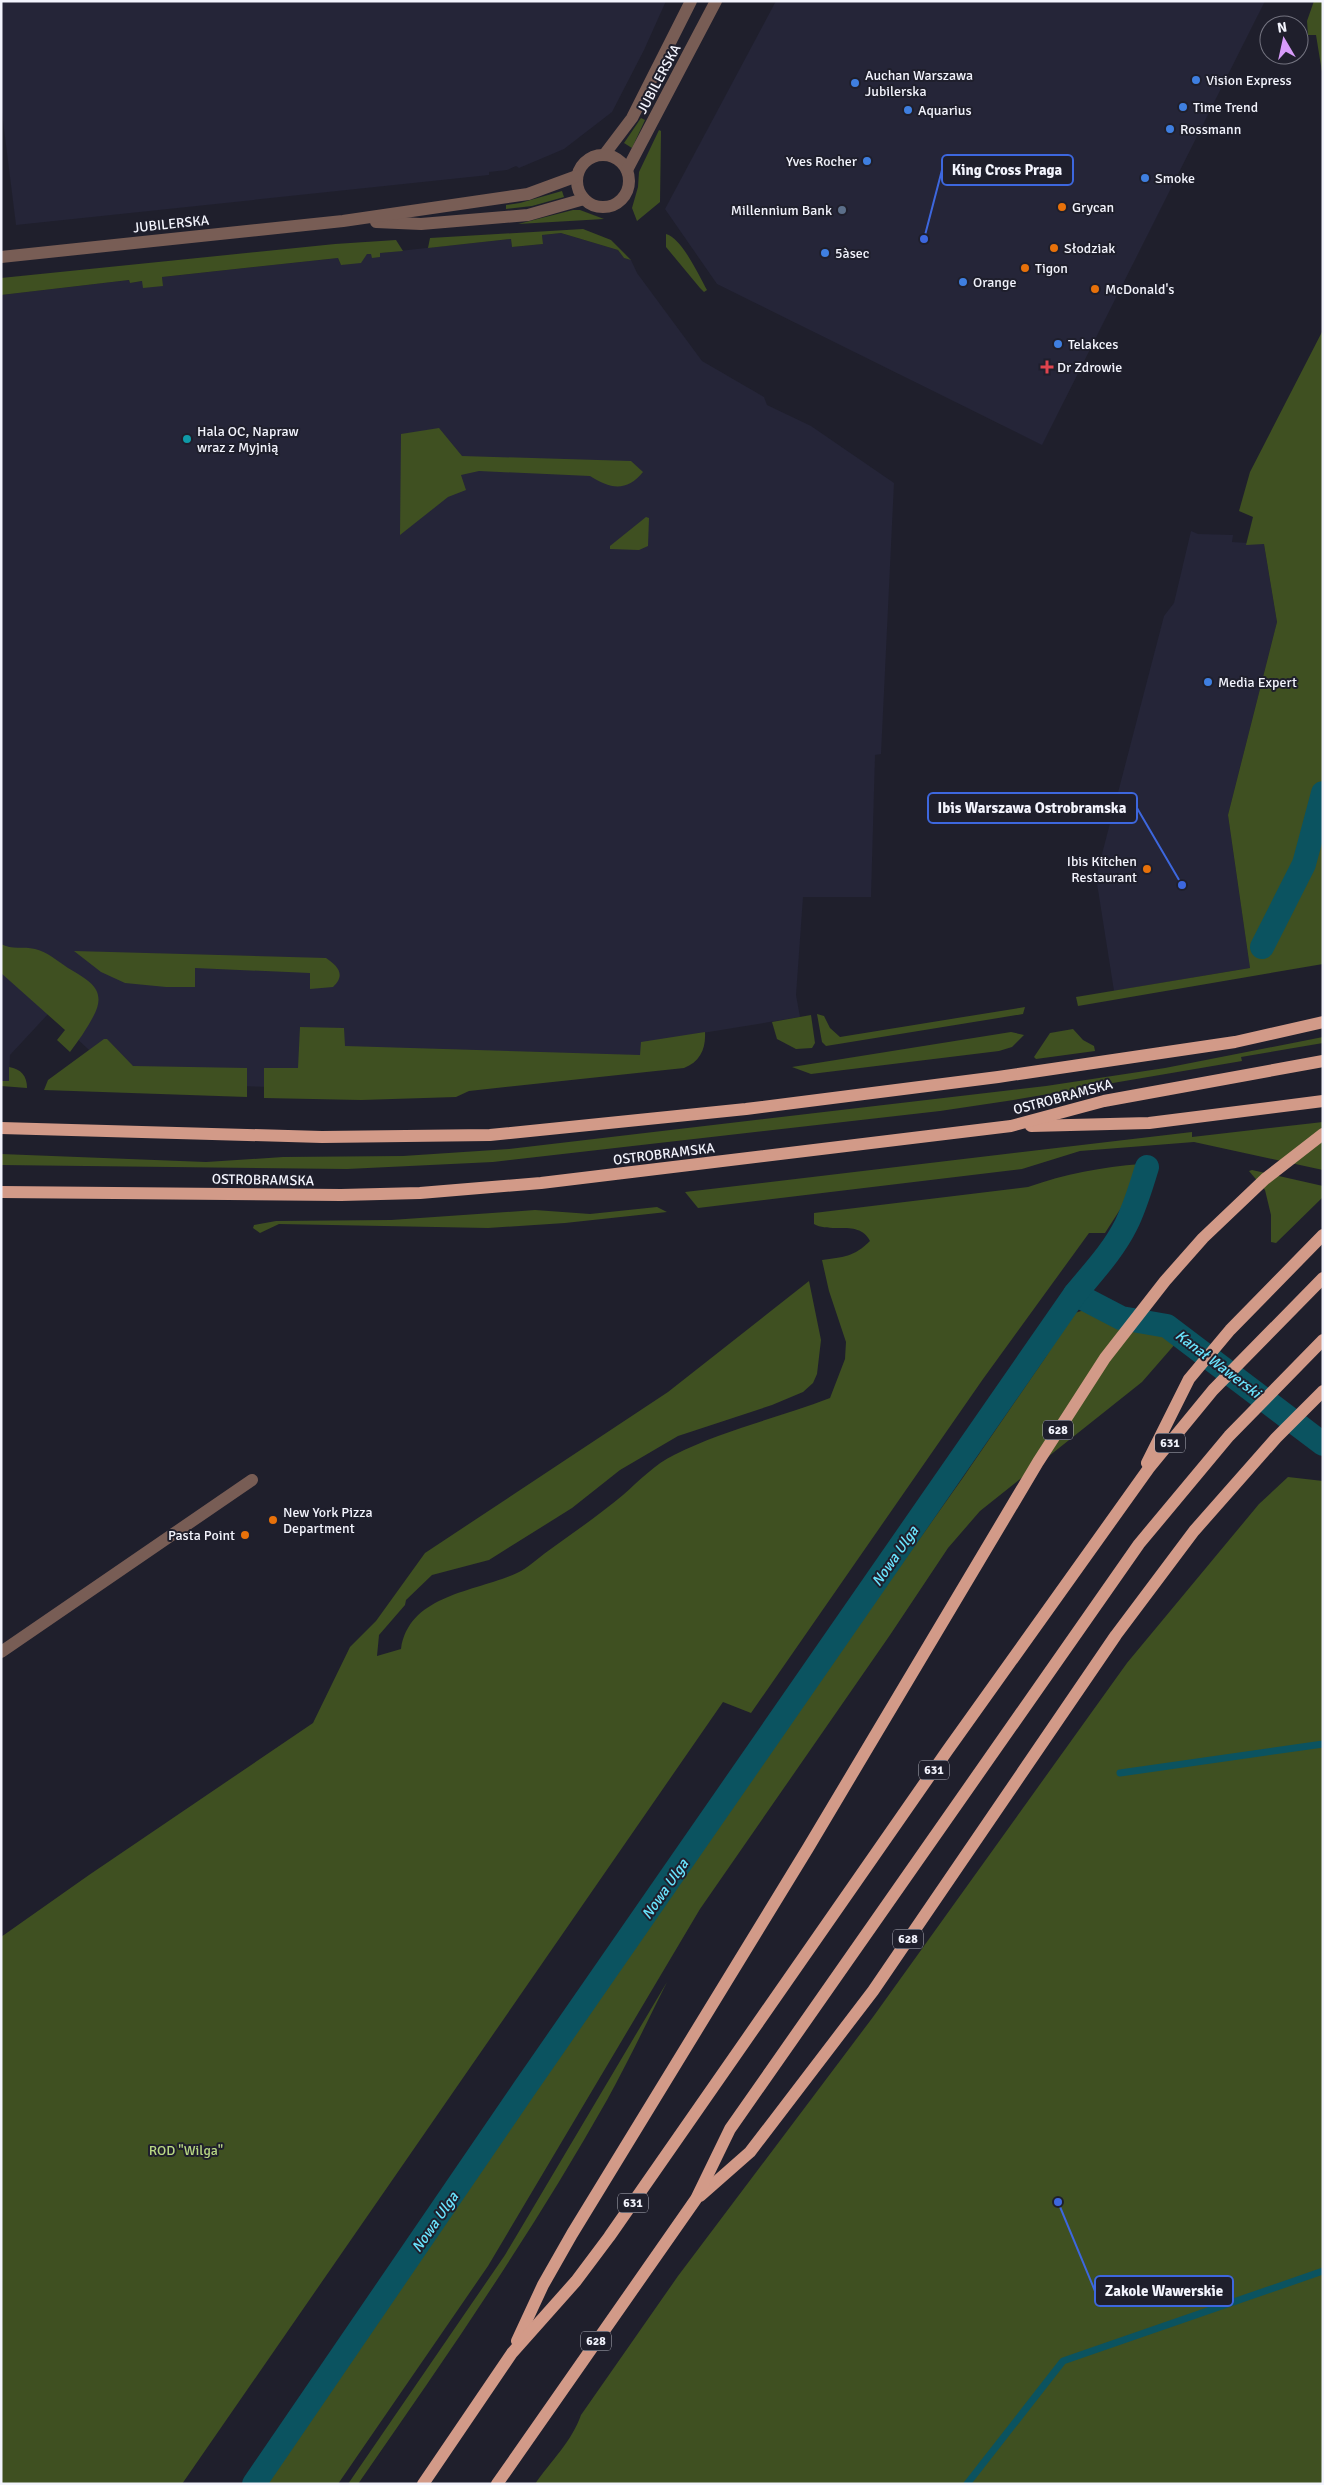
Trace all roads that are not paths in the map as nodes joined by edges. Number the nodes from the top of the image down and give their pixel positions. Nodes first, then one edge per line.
1 (691, 1) edge
2 (716, 1) edge
3 (604, 155) junction
4 (626, 170) junction
5 (577, 176) junction
6 (584, 199) junction
7 (343, 222) junction
8 (1, 257) edge
9 (1323, 1022) edge
10 (1323, 1062) edge
11 (1323, 1101) edge
12 (1011, 1126) junction
13 (1, 1128) edge
14 (1323, 1134) edge
15 (1, 1192) edge
16 (1323, 1235) edge
17 (1323, 1278) edge
18 (1323, 1340) edge
19 (1323, 1391) edge
20 (252, 1480) dead end
21 (1129, 1498) junction
22 (1, 1652) edge
23 (696, 2199) junction
24 (512, 2353) junction
25 (423, 2484) edge
26 (497, 2484) edge

1 - 3 street, JUBILERSKA
2 - 4 street, JUBILERSKA
3 - 4 street
3 - 5 street
4 - 6 street
5 - 6 street
5 - 7 street, JUBILERSKA
6 - 7 street, JUBILERSKA
7 - 8 street, JUBILERSKA
9 - 13 main road, OSTROBRAMSKA
10 - 12 main road, OSTROBRAMSKA
11 - 12 main road
12 - 15 main road, OSTROBRAMSKA
14 - 24 main road, 628
16 - 21 main road
17 - 21 main road, 631
18 - 23 main road, 631
19 - 23 main road, 628
20 - 22 street
21 - 24 main road, 631
23 - 26 main road, 628
24 - 25 main road, 628

